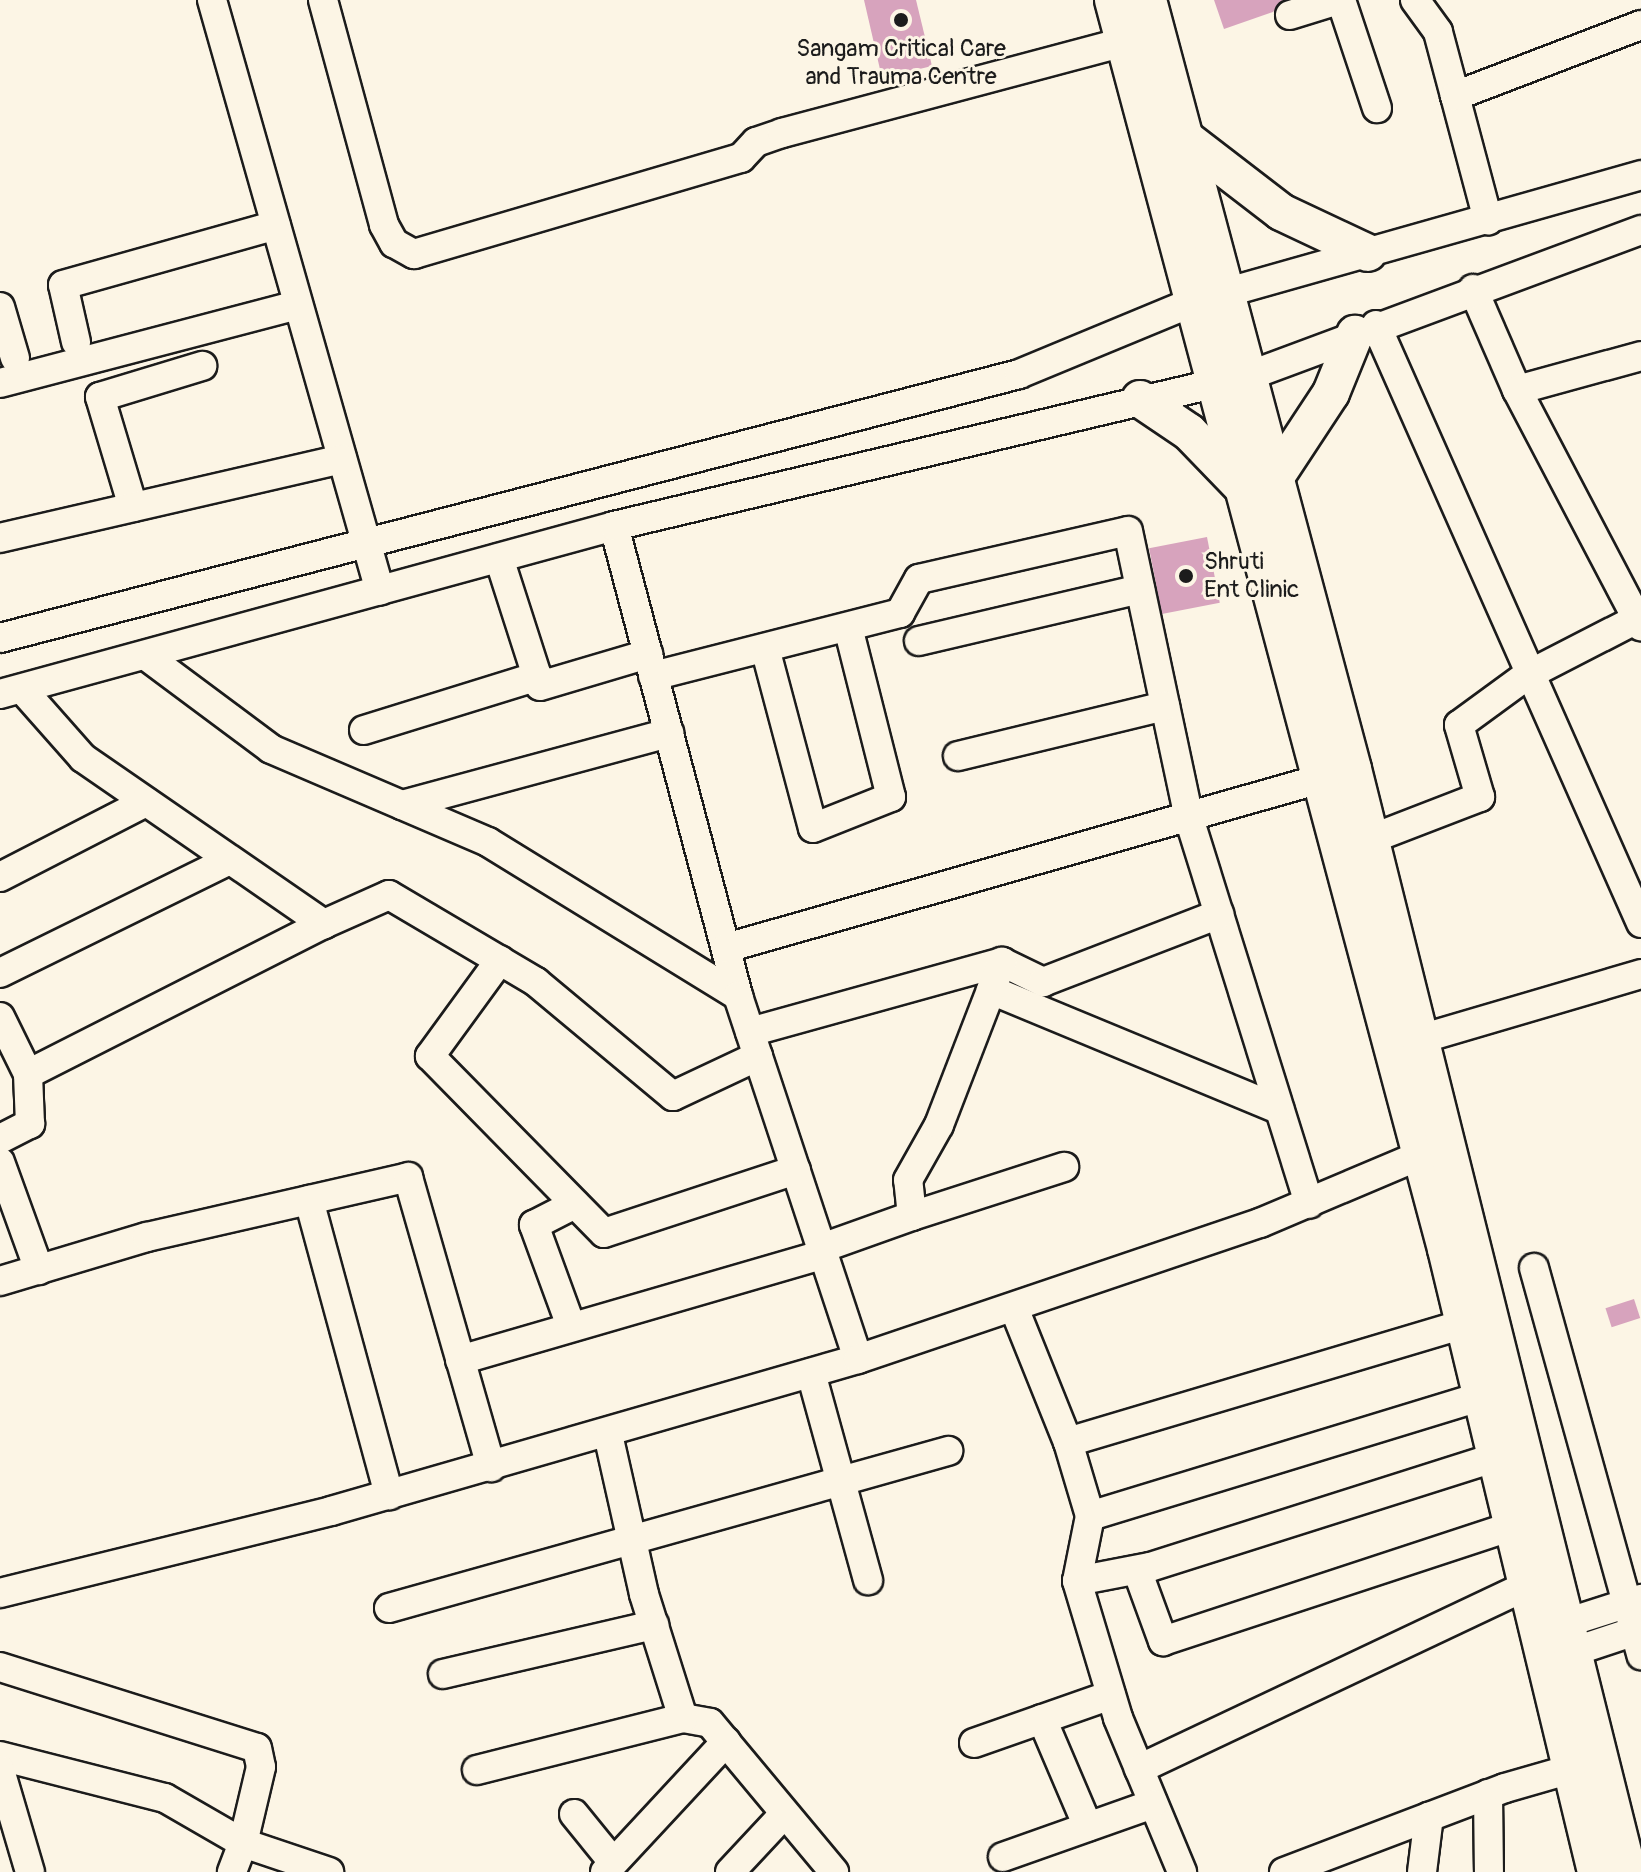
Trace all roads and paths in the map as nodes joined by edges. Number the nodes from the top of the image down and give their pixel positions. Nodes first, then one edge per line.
1 (212, 0) edge
2 (323, 0) edge
3 (1113, 0) edge
4 (1148, 0) edge
5 (1339, 0) edge
6 (1415, 0) edge
7 (1290, 15) dead end
8 (1641, 25) edge
9 (1124, 42) junction
10 (1455, 96) junction
11 (1377, 108) dead end
12 (1185, 138) junction
13 (1641, 175) edge
14 (1488, 220) junction
15 (276, 225) junction
16 (1641, 230) edge
17 (1368, 253) junction
18 (1473, 289) junction
19 (1210, 297) junction
20 (298, 305) junction
21 (0, 307) edge
22 (1366, 330) junction
23 (76, 342) dead end
24 (15, 358) dead end
25 (1638, 362) edge
26 (202, 366) dead end
27 (1235, 379) junction
28 (0, 383) edge
29 (1517, 390) junction
30 (1140, 399) junction
31 (342, 459) junction
32 (1262, 483) junction
33 (133, 507) junction
34 (614, 526) junction
35 (0, 538) edge
36 (365, 539) junction
37 (499, 558) junction
38 (1140, 589) junction
39 (380, 591) junction
40 (1639, 622) edge
41 (848, 627) junction
42 (0, 638) edge
43 (919, 641) dead end
44 (765, 648) junction
45 (145, 655) junction
46 (651, 665) junction
47 (538, 676) junction
48 (1526, 676) junction
49 (11, 692) edge
50 (1165, 706) junction
51 (364, 730) dead end
52 (669, 733) junction
53 (958, 756) dead end
54 (1337, 774) junction
55 (146, 802) junction
56 (402, 805) junction
57 (1189, 818) junction
58 (1371, 839) junction
59 (230, 860) junction
60 (0, 877) edge
61 (1219, 914) junction
62 (1641, 923) edge
63 (324, 924) junction
64 (726, 948) junction
65 (500, 960) junction
66 (1002, 962) junction
67 (0, 973) edge
68 (1641, 974) edge
69 (991, 990) junction
70 (738, 996) junction
71 (0, 1017) edge
72 (1408, 1043) junction
73 (754, 1044) junction
74 (28, 1074) junction
75 (1279, 1109) junction
76 (0, 1139) edge
77 (1421, 1155) junction
78 (0, 1162) edge
79 (1064, 1167) dead end
80 (796, 1170) junction
81 (309, 1200) junction
82 (575, 1204) junction
83 (1309, 1204) junction
84 (912, 1216) junction
85 (823, 1251) junction
86 (1534, 1268) dead end
87 (39, 1270) junction
88 (0, 1281) edge
89 (1014, 1308) junction
90 (1464, 1324) junction
91 (571, 1326) junction
92 (858, 1359) junction
93 (460, 1360) junction
94 (811, 1373) junction
95 (1482, 1396) junction
96 (608, 1434) junction
97 (1068, 1442) junction
98 (948, 1451) dead end
99 (1497, 1457) junction
100 (491, 1467) junction
101 (837, 1481) junction
102 (389, 1495) junction
103 (1090, 1516) junction
104 (1513, 1526) junction
105 (631, 1536) junction
106 (1137, 1570) junction
107 (868, 1580) dead end
108 (1077, 1581) junction
109 (1528, 1585) junction
110 (0, 1593) edge
111 (1634, 1601) edge
112 (389, 1608) dead end
113 (654, 1625) junction
114 (1639, 1638) edge
115 (1556, 1642) junction
116 (0, 1667) edge
117 (443, 1674) dead end
118 (1111, 1695) junction
119 (683, 1718) junction
120 (1042, 1719) junction
121 (726, 1742) junction
122 (974, 1743) dead end
123 (0, 1756) edge
124 (1587, 1765) junction
125 (1139, 1769) junction
126 (0, 1770) edge
127 (477, 1770) dead end
128 (1488, 1794) junction
129 (1153, 1804) junction
130 (574, 1814) dead end
131 (784, 1814) junction
132 (1429, 1816) junction
133 (1088, 1827) junction
134 (243, 1843) junction
135 (1003, 1857) dead end
136 (609, 1867) edge
137 (30, 1872) edge
138 (232, 1872) edge
139 (329, 1872) edge
140 (730, 1872) edge
141 (834, 1872) edge
142 (1182, 1872) edge
143 (1284, 1872) edge
144 (1422, 1872) edge
145 (1489, 1872) edge
146 (1596, 1872) edge
147 (1628, 1872) edge

1 - 15 street
2 - 9 street
3 - 9 main road
4 - 12 main road
5 - 7 street
5 - 11 street
6 - 10 street
8 - 10 street
9 - 19 main road
10 - 14 street
12 - 17 main road
12 - 19 main road
13 - 14 street
14 - 17 street
15 - 20 street
15 - 23 street
16 - 18 street
17 - 19 street
18 - 22 street
18 - 29 street
19 - 27 main road
19 - 36 street
20 - 28 street
20 - 31 street
21 - 24 street
22 - 27 street
22 - 32 main road
22 - 48 street
25 - 29 street
26 - 33 street
27 - 30 street
27 - 32 main road
29 - 40 street
30 - 32 main road
30 - 34 street
31 - 33 street
31 - 36 street
32 - 54 main road
33 - 35 street
34 - 37 street
34 - 46 street
36 - 39 street
36 - 42 street
37 - 39 street
37 - 47 street
38 - 41 street
38 - 43 street
38 - 50 street
39 - 45 street
40 - 48 street
41 - 44 street
41 - 44 street
44 - 46 street
45 - 49 street
45 - 56 street
46 - 47 street
46 - 52 street
47 - 51 street
48 - 58 street
48 - 62 street
49 - 55 street
50 - 53 street
50 - 57 street
52 - 56 street
52 - 64 street
54 - 57 street
54 - 58 main road
54 - 72 main road
55 - 59 street
55 - 60 street
56 - 70 street
57 - 61 street
57 - 64 street
58 - 72 main road
59 - 63 street
59 - 67 street
61 - 66 street
61 - 75 street
63 - 65 street
63 - 74 street
64 - 70 street
65 - 73 street
65 - 82 street
66 - 69 street
66 - 73 street
68 - 72 street
69 - 75 street
69 - 84 street
70 - 73 street
71 - 74 street
72 - 77 main road
72 - 115 main road
73 - 80 street
74 - 76 street
75 - 83 street
77 - 83 street
77 - 90 main road
78 - 87 street
79 - 84 street
80 - 82 street
80 - 85 street
81 - 87 street
81 - 93 street
81 - 102 street
82 - 91 street
83 - 89 street
84 - 85 street
85 - 91 street
85 - 92 street
86 - 111 street
87 - 88 street
89 - 92 street
89 - 97 street
90 - 95 main road
90 - 97 street
91 - 93 street
92 - 94 street
93 - 100 street
94 - 96 street
94 - 101 street
95 - 99 main road
95 - 103 street
96 - 100 street
96 - 105 street
97 - 103 street
98 - 101 street
99 - 104 main road
99 - 106 street
100 - 102 street
101 - 105 street
101 - 107 street
102 - 110 street
103 - 108 street
104 - 106 street
104 - 109 main road
105 - 112 street
105 - 113 street
106 - 108 street
108 - 118 street
109 - 115 main road
109 - 125 street
111 - 114 street
111 - 115 street
113 - 117 street
113 - 119 street
114 - 115 street
115 - 124 main road
116 - 134 street
118 - 120 street
118 - 125 street
119 - 121 street
119 - 127 street
120 - 122 street
120 - 133 street
121 - 131 street
121 - 136 street
123 - 134 street
124 - 128 street
124 - 146 main road
124 - 147 main road
125 - 129 street
126 - 137 street
128 - 132 street
128 - 145 street
129 - 133 street
129 - 142 street
130 - 136 street
131 - 140 street
131 - 141 street
132 - 143 street
132 - 144 street
133 - 135 street
134 - 138 street
134 - 139 street

